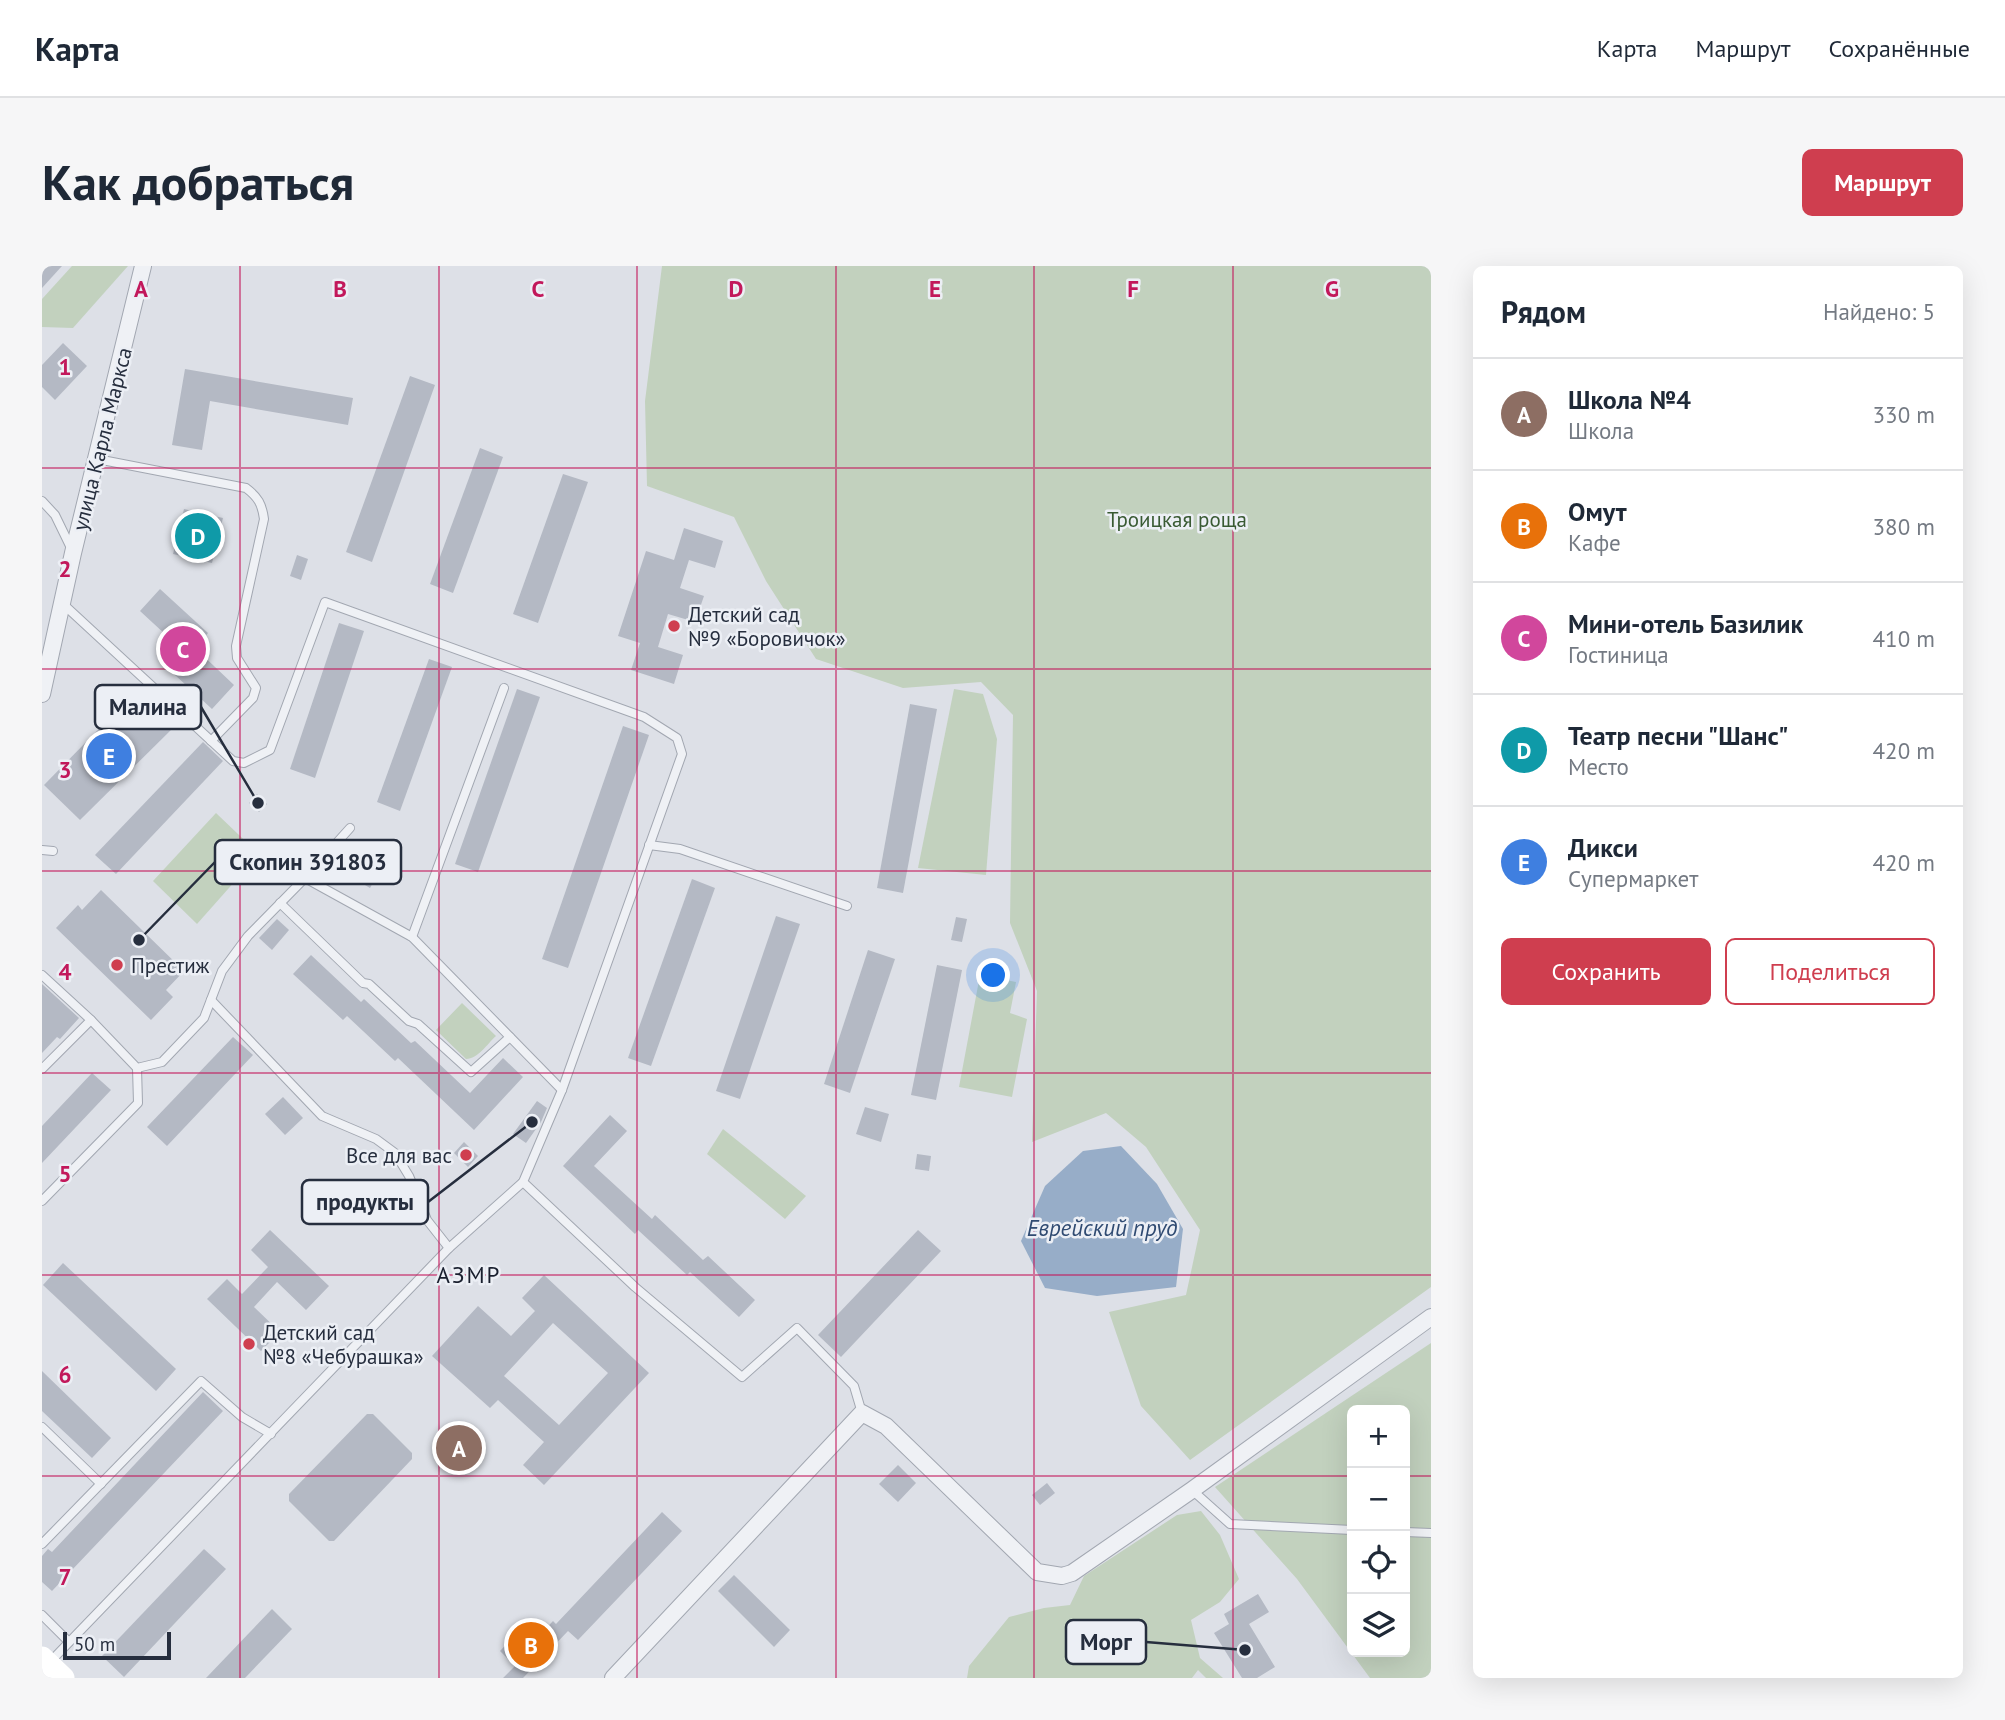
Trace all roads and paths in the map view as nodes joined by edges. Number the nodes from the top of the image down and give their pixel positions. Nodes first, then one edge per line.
1 (143, 266) edge
2 (97, 459) junction
3 (42, 502) edge
4 (73, 553) junction
5 (62, 603) junction
6 (505, 688) dead end
7 (42, 694) edge
8 (211, 741) junction
9 (350, 828) dead end
10 (649, 845) junction
11 (42, 850) edge
12 (53, 851) dead end
13 (304, 878) junction
14 (280, 904) junction
15 (847, 906) dead end
16 (412, 937) junction
17 (42, 975) edge
18 (211, 1000) junction
19 (91, 1020) junction
20 (510, 1037) junction
21 (137, 1068) junction
22 (42, 1069) edge
23 (562, 1090) junction
24 (523, 1182) junction
25 (42, 1201) edge
26 (449, 1248) junction
27 (1431, 1317) edge
28 (862, 1413) junction
29 (42, 1427) edge
30 (271, 1434) junction
31 (101, 1484) junction
32 (1192, 1490) junction
33 (1347, 1530) edge
34 (1410, 1532) edge
35 (1431, 1533) edge
36 (42, 1544) edge
37 (42, 1615) edge
38 (69, 1642) junction
39 (51, 1667) edge
40 (613, 1678) edge

1 - 2 street, улица Карла Маркса
2 - 4 street, улица Карла Маркса
2 - 8 lane
3 - 4 lane
4 - 5 street, улица Карла Маркса
5 - 7 street, улица Карла Маркса
5 - 8 lane
6 - 16 lane
8 - 10 lane
9 - 13 lane
10 - 15 lane
10 - 23 lane
11 - 12 lane
13 - 14 lane
13 - 16 lane
14 - 18 lane
14 - 20 lane
16 - 20 lane
17 - 19 lane
18 - 21 lane
18 - 26 lane
19 - 21 lane
19 - 22 lane
20 - 23 lane
21 - 25 lane
23 - 24 lane
24 - 26 lane
24 - 28 lane
26 - 30 lane
27 - 32 street
28 - 32 street
28 - 40 street
29 - 31 lane
30 - 31 lane
30 - 38 lane
31 - 36 lane
32 - 33 lane
34 - 35 lane
37 - 38 lane
38 - 39 lane

